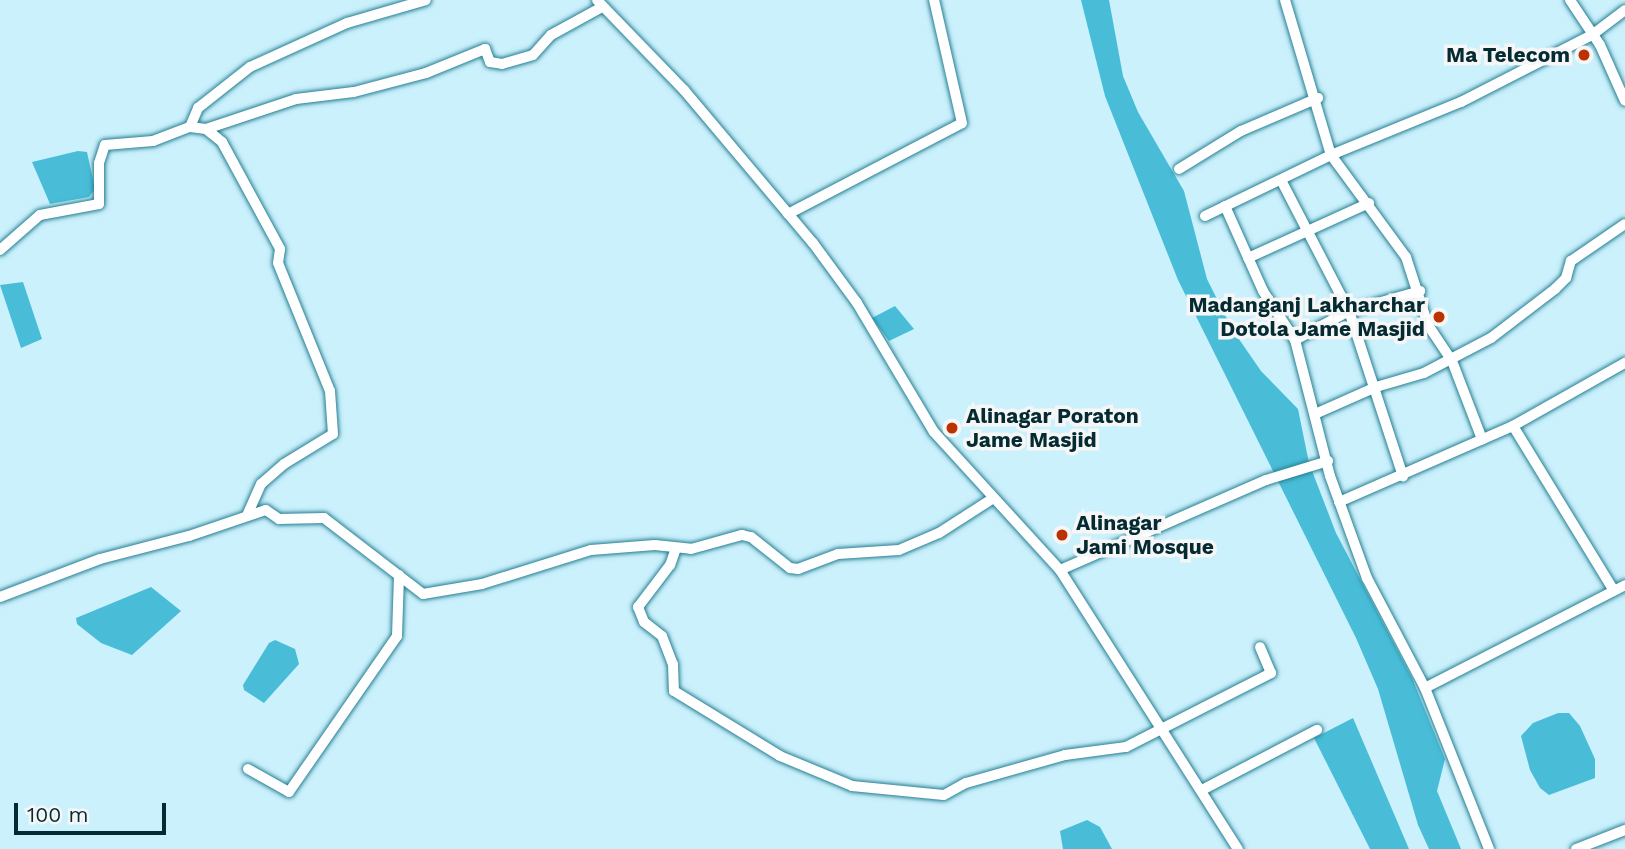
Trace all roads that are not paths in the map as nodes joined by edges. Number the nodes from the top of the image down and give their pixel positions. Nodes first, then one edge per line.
1 (426, 0) edge
2 (934, 0) edge
3 (1285, 0) edge
4 (1570, 0) edge
5 (599, 3) edge
6 (1625, 10) edge
7 (1592, 35) junction
8 (1318, 98) junction
9 (1625, 101) edge
10 (190, 128) junction
11 (206, 129) junction
12 (1331, 155) junction
13 (1179, 169) dead end
14 (1281, 180) junction
15 (1369, 203) junction
16 (1225, 206) junction
17 (788, 214) junction
18 (1205, 216) dead end
19 (1625, 223) edge
20 (1309, 229) junction
21 (0, 250) edge
22 (1248, 257) junction
23 (1420, 291) junction
24 (1349, 310) junction
25 (1295, 340) junction
26 (1452, 361) junction
27 (1625, 363) edge
28 (1376, 387) junction
29 (1315, 414) junction
30 (1513, 426) junction
31 (1482, 439) junction
32 (1324, 463) junction
33 (1402, 475) junction
34 (992, 499) junction
35 (1339, 502) junction
36 (247, 516) junction
37 (676, 548) junction
38 (1060, 570) junction
39 (399, 575) junction
40 (1625, 585) edge
41 (1614, 591) junction
42 (0, 597) edge
43 (1260, 647) dead end
44 (1424, 688) junction
45 (1317, 730) dead end
46 (1163, 731) junction
47 (248, 769) dead end
48 (1202, 790) junction
49 (1625, 830) edge
50 (1238, 849) edge
51 (1489, 849) edge
52 (1576, 849) edge

1 - 10 street
2 - 17 street
3 - 8 street
4 - 7 street
5 - 11 street
5 - 17 street
6 - 7 street
7 - 9 street
7 - 12 street
8 - 12 street
8 - 13 street
10 - 11 street
10 - 21 street
11 - 36 street
12 - 14 street
12 - 15 street
14 - 16 street
14 - 20 street
15 - 20 street
15 - 23 street
16 - 18 street
16 - 22 street
17 - 34 street
19 - 26 street
20 - 22 street
20 - 24 street
22 - 25 street
23 - 24 street
23 - 26 street
24 - 25 street
24 - 28 street
25 - 29 street
26 - 28 street
26 - 31 street
27 - 30 street
28 - 29 street
28 - 33 street
29 - 32 street
30 - 31 street
30 - 41 street
31 - 33 street
32 - 35 street
32 - 38 street
33 - 35 street
34 - 37 street
34 - 38 street
35 - 44 street
36 - 39 street
36 - 42 street
37 - 39 street
37 - 46 street
38 - 46 street
39 - 47 street
40 - 41 street
41 - 44 street
43 - 46 street
44 - 51 street
45 - 48 street
46 - 48 street
48 - 50 street
49 - 52 street

